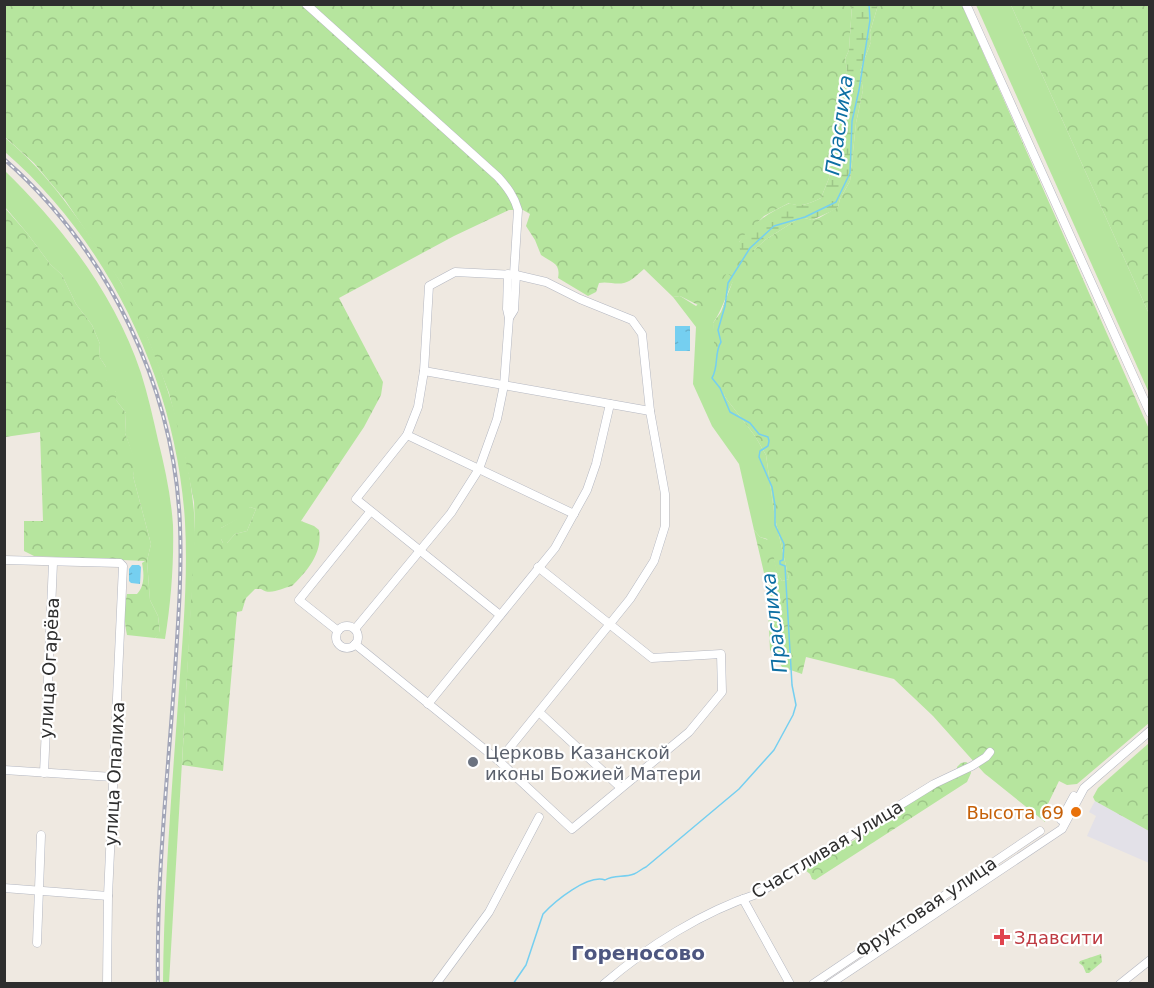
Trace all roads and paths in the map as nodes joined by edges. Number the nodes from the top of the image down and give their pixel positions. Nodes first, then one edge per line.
1 (306, 4) edge
2 (966, 4) edge
3 (513, 274) junction
4 (424, 370) junction
5 (504, 385) junction
6 (610, 404) junction
7 (650, 411) junction
8 (1149, 413) edge
9 (407, 435) junction
10 (478, 469) junction
11 (370, 512) junction
12 (574, 514) junction
13 (419, 551) junction
14 (4, 560) edge
15 (54, 563) junction
16 (538, 567) junction
17 (500, 615) junction
18 (609, 624) junction
19 (355, 629) junction
20 (338, 631) junction
21 (355, 644) junction
22 (428, 704) junction
23 (539, 712) junction
24 (1149, 731) edge
25 (990, 752) dead end
26 (499, 761) junction
27 (4, 770) edge
28 (44, 772) junction
29 (113, 777) junction
30 (620, 787) junction
31 (539, 817) dead end
32 (1040, 831) dead end
33 (41, 835) dead end
34 (4, 888) edge
35 (38, 890) junction
36 (108, 896) junction
37 (742, 899) junction
38 (37, 943) dead end
39 (1149, 960) edge
40 (107, 984) edge
41 (436, 984) edge
42 (604, 984) edge
43 (790, 984) edge
44 (813, 984) edge
45 (830, 984) edge
46 (1120, 984) edge

1 - 3 street
2 - 8 street
3 - 4 street
3 - 5 street
3 - 7 street
4 - 5 street
4 - 9 street
5 - 6 street
5 - 10 street
6 - 7 street
6 - 12 street
7 - 18 street
9 - 10 street
9 - 11 street
10 - 12 street
10 - 13 street
11 - 13 street
11 - 20 street
12 - 16 street
13 - 17 street
13 - 19 street
14 - 15 street
15 - 28 street, улица Огарёва
15 - 29 street, улица Опалиха
16 - 17 street
16 - 18 street
17 - 22 street
18 - 23 street
18 - 30 street
19 - 20 street
19 - 21 street
20 - 21 street
21 - 22 street
22 - 26 street
23 - 26 street
23 - 30 street
24 - 45 street
25 - 37 street, Счастливая улица
26 - 30 street
27 - 28 street
28 - 29 street
29 - 36 street, улица Опалиха
31 - 41 street
32 - 44 street, Фруктовая улица
33 - 35 street
34 - 35 street
35 - 36 street
35 - 38 street
36 - 40 street, улица Опалиха
37 - 42 street, Счастливая улица
37 - 43 street
39 - 46 street

